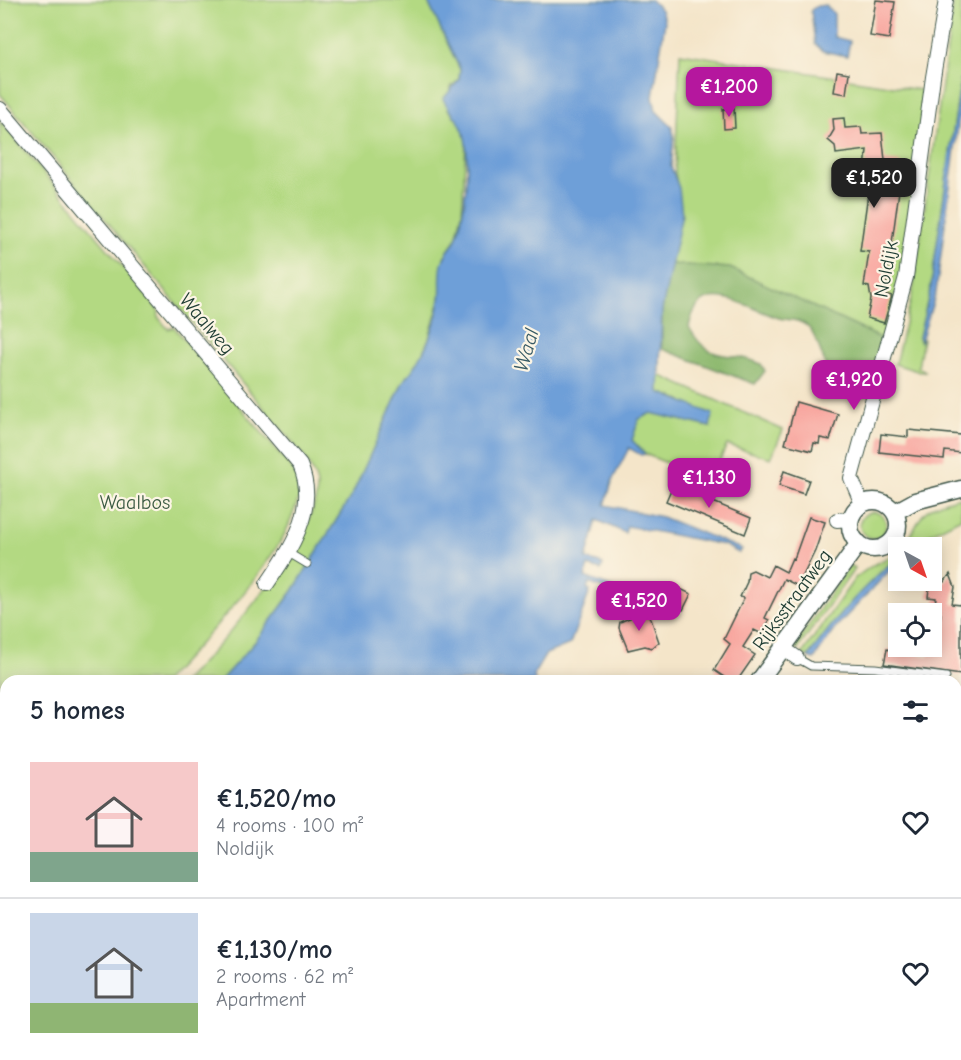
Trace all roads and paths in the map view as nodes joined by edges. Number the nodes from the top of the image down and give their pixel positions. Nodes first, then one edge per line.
1 (946, 0) edge
2 (0, 109) edge
3 (961, 489) edge
4 (862, 504) junction
5 (895, 512) junction
6 (859, 543) junction
7 (287, 552) junction
8 (307, 564) dead end
9 (267, 584) dead end
10 (790, 653) junction
11 (766, 675) edge
12 (930, 675) edge

1 - 4 street, Noldijk
2 - 7 street, Waalweg
3 - 5 street
4 - 5 street
4 - 6 street
5 - 6 street
6 - 10 street, Rijksstraatweg
7 - 8 lane
7 - 9 street, Waalweg
10 - 11 street, Rijksstraatweg
10 - 12 lane

